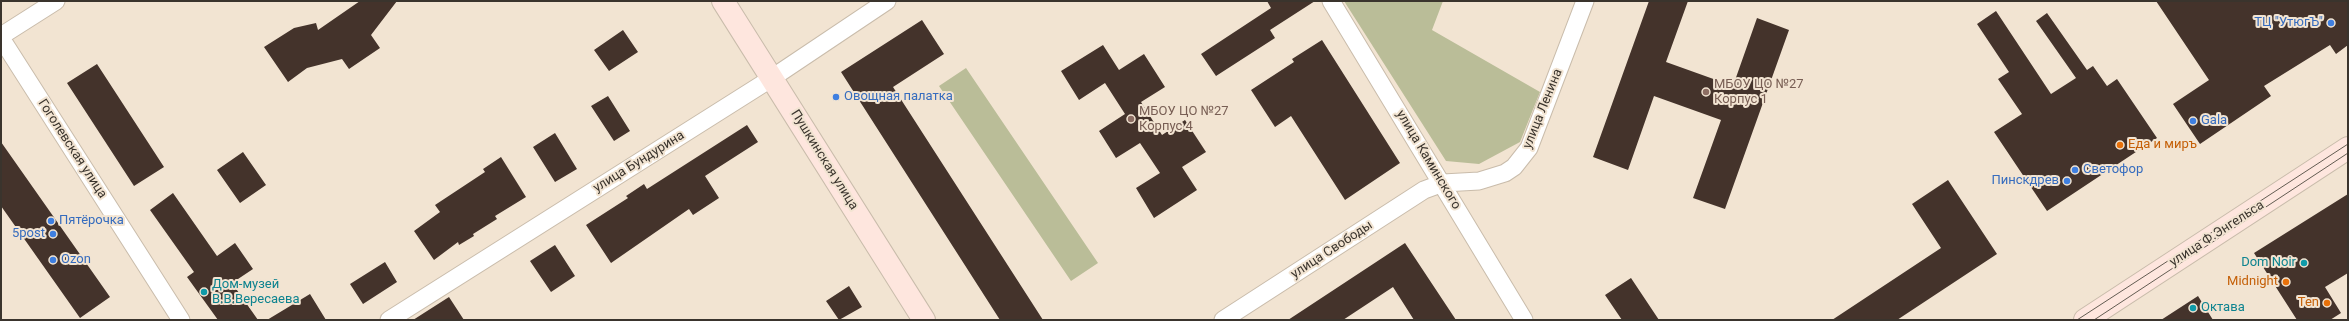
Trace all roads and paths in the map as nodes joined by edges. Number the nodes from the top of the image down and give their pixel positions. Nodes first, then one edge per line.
1 (56, 1) edge
2 (723, 1) edge
3 (887, 1) edge
4 (1331, 1) edge
5 (1584, 1) edge
6 (1, 37) edge
7 (772, 78) junction
8 (2348, 148) edge
9 (1443, 183) junction
10 (181, 320) edge
11 (389, 320) edge
12 (924, 320) edge
13 (1223, 320) edge
14 (1524, 320) edge
15 (2085, 320) edge

1 - 6 street
2 - 7 street, Пушкинская улица
3 - 7 street, улица Бундурина
4 - 9 street, улица Каминского
5 - 9 street, улица Ленина
6 - 10 street, Гоголевская улица
7 - 11 street, улица Бундурина
7 - 12 street, Пушкинская улица
8 - 15 street, улица Ф.Энгельса
9 - 13 street, улица Свободы
9 - 14 street, улица Каминского

